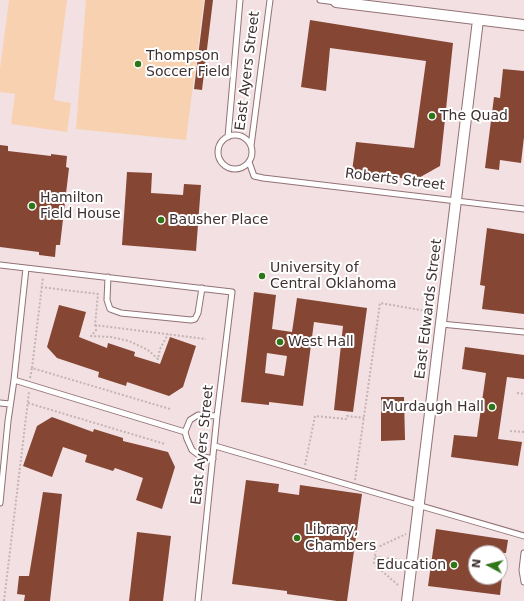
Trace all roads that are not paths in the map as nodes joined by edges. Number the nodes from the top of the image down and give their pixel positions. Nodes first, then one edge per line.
1 (240, 0) edge
2 (270, 0) edge
3 (320, 0) edge
4 (336, 2) joint
5 (478, 20) junction
6 (524, 25) edge
7 (228, 137) junction
8 (251, 146) junction
9 (249, 162) junction
10 (456, 202) junction
11 (524, 210) edge
12 (0, 265) edge
13 (26, 268) junction
14 (108, 277) junction
15 (202, 288) junction
16 (441, 318) junction
17 (524, 332) edge
18 (14, 380) junction
19 (0, 403) edge
20 (10, 404) junction
21 (217, 416) junction
22 (185, 432) junction
23 (215, 446) junction
24 (213, 459) junction
25 (0, 503) edge
26 (419, 506) junction
27 (524, 536) edge
28 (524, 553) edge
29 (524, 582) edge
30 (407, 597) edge
31 (198, 601) edge

1 - 7 lane
2 - 8 lane, East Ayers Street
3 - 4 lane
4 - 5 street
5 - 6 street
5 - 10 street, East Edwards Street
7 - 8 lane
7 - 9 lane
8 - 9 lane
9 - 10 lane, Roberts Street
10 - 11 lane, Roberts Street
10 - 16 street, East Edwards Street
12 - 13 lane
13 - 14 lane
13 - 18 lane
14 - 15 lane
14 - 15 lane
15 - 21 lane, East Ayers Street
16 - 17 lane
16 - 26 street, East Edwards Street
18 - 20 lane
18 - 22 lane
19 - 20 lane
20 - 25 lane
21 - 22 lane
21 - 23 lane, East Ayers Street
22 - 24 lane
23 - 24 lane, East Ayers Street
23 - 26 lane
24 - 31 lane, East Ayers Street
26 - 27 lane
26 - 30 street, East Edwards Street
28 - 29 lane

